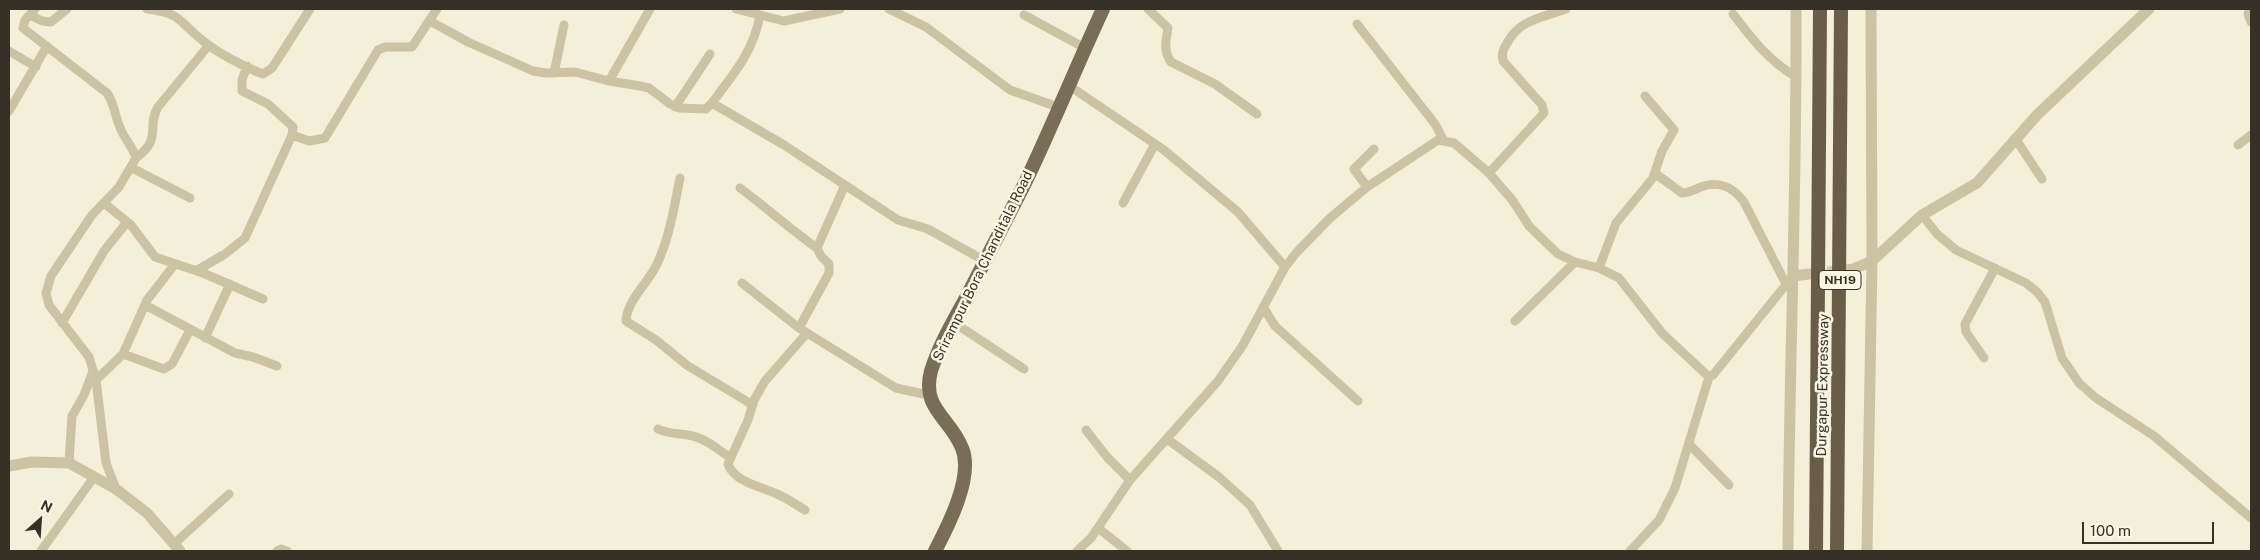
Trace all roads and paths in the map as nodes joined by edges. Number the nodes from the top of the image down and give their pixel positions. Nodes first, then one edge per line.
1 (67, 9) edge
2 (147, 9) edge
3 (310, 9) edge
4 (437, 9) edge
5 (650, 9) edge
6 (736, 9) edge
7 (840, 9) edge
8 (888, 9) edge
9 (1103, 9) edge
10 (1148, 9) edge
11 (1566, 9) edge
12 (1796, 9) edge
13 (1820, 9) edge
14 (1841, 9) edge
15 (1871, 9) edge
16 (2149, 9) edge
17 (2250, 9) edge
18 (32, 12) edge
19 (1733, 14) dead end
20 (760, 15) junction
21 (1024, 15) dead end
22 (430, 21) junction
23 (2251, 22) edge
24 (1357, 24) dead end
25 (564, 25) dead end
26 (209, 45) junction
27 (47, 46) junction
28 (1085, 48) junction
29 (9, 51) edge
30 (710, 54) dead end
31 (247, 66) junction
32 (36, 67) junction
33 (554, 72) junction
34 (1796, 77) junction
35 (609, 81) junction
36 (1068, 85) junction
37 (1645, 96) dead end
38 (712, 103) junction
39 (675, 107) junction
40 (1058, 107) junction
41 (9, 111) edge
42 (1257, 114) dead end
43 (2251, 135) edge
44 (292, 136) junction
45 (2015, 138) junction
46 (1443, 139) junction
47 (1156, 144) junction
48 (2238, 145) dead end
49 (1374, 149) dead end
50 (136, 158) junction
51 (132, 168) junction
52 (1489, 172) junction
53 (1656, 174) junction
54 (680, 178) dead end
55 (2042, 179) dead end
56 (846, 185) junction
57 (1366, 187) junction
58 (740, 188) dead end
59 (190, 198) dead end
60 (1123, 202) dead end
61 (104, 203) junction
62 (1922, 215) junction
63 (127, 222) junction
64 (817, 248) junction
65 (985, 261) junction
66 (1872, 261) junction
67 (1575, 262) junction
68 (175, 264) junction
69 (1285, 266) junction
70 (1599, 268) junction
71 (1995, 268) junction
72 (1853, 269) tunnel mouth
73 (196, 270) junction
74 (1809, 274) tunnel mouth
75 (1789, 280) junction
76 (742, 283) dead end
77 (230, 284) junction
78 (263, 299) dead end
79 (144, 305) junction
80 (1264, 307) junction
81 (953, 322) junction
82 (1515, 322) dead end
83 (62, 323) junction
84 (190, 330) junction
85 (803, 330) junction
86 (205, 338) junction
87 (123, 354) junction
88 (1984, 358) dead end
89 (277, 366) dead end
90 (1024, 369) dead end
91 (93, 370) junction
92 (1710, 376) junction
93 (96, 380) junction
94 (928, 394) junction
95 (1358, 402) dead end
96 (753, 405) junction
97 (658, 429) dead end
98 (1086, 430) dead end
99 (1167, 439) junction
100 (1689, 444) junction
101 (729, 457) junction
102 (69, 463) junction
103 (9, 466) edge
104 (94, 477) junction
105 (1130, 480) junction
106 (1730, 485) dead end
107 (116, 489) junction
108 (229, 494) dead end
109 (805, 510) dead end
110 (2251, 518) edge
111 (1098, 528) junction
112 (177, 547) edge
113 (41, 551) edge
114 (276, 551) edge
115 (286, 551) edge
116 (935, 551) edge
117 (1078, 551) edge
118 (1127, 551) edge
119 (1278, 551) edge
120 (1630, 551) edge
121 (1788, 551) edge
122 (1816, 551) edge
123 (1837, 551) edge
124 (1867, 551) edge

1 - 18 street
2 - 26 street
3 - 31 street
4 - 22 street
5 - 35 street
6 - 20 street
7 - 20 street
8 - 40 street
9 - 28 main road, Srirampur Bora Chanditala Road
10 - 42 street
11 - 52 street
12 - 34 street
13 - 122 highway, Durgapur Expressway / NH19
14 - 123 highway, Durgapur Expressway / NH19
15 - 66 street
16 - 45 street
17 - 23 street
18 - 27 street
19 - 34 street
20 - 38 street
21 - 28 street
22 - 33 street
22 - 44 street
24 - 46 street
25 - 33 street
26 - 31 street
26 - 50 street
27 - 32 street
27 - 50 street
28 - 36 main road, Srirampur Bora Chanditala Road
29 - 32 street
30 - 39 street
31 - 44 street
32 - 41 street
33 - 35 street
34 - 75 street
35 - 39 street
36 - 40 main road, Srirampur Bora Chanditala Road
36 - 47 street
37 - 53 street
38 - 39 street
38 - 56 street
40 - 65 main road, Srirampur Bora Chanditala Road
43 - 48 street
44 - 73 street
45 - 55 street
45 - 62 street
46 - 52 street
46 - 57 street
47 - 60 street
47 - 69 street
49 - 57 street
50 - 51 street
51 - 59 street
51 - 61 street
52 - 67 street
53 - 70 street
53 - 75 street
54 - 96 street
56 - 64 street
56 - 65 street
57 - 69 street
58 - 64 street
61 - 63 street
61 - 83 street
62 - 66 street
62 - 71 street
63 - 68 street
63 - 83 street
64 - 85 street
65 - 81 main road, Srirampur Bora Chanditala Road
66 - 72 street
66 - 124 street
67 - 70 street
67 - 82 street
68 - 73 street
68 - 79 street
69 - 80 street
70 - 92 street
71 - 88 street
71 - 110 street
73 - 77 street
74 - 75 street
75 - 92 street
75 - 121 street
76 - 85 street
77 - 78 street
77 - 86 street
79 - 84 street
79 - 87 street
80 - 95 street
80 - 99 street
81 - 90 street
81 - 94 main road, Srirampur Bora Chanditala Road
83 - 91 street
84 - 86 street
84 - 87 street
85 - 94 street
85 - 96 street
86 - 89 street
87 - 93 street
91 - 93 street
91 - 102 street
92 - 100 street
93 - 107 street
94 - 116 main road
96 - 101 street
97 - 101 street
98 - 105 street
99 - 105 street
99 - 119 street
100 - 106 street
100 - 120 street
101 - 109 street
102 - 103 street
102 - 104 street
104 - 107 street
104 - 113 street
105 - 111 street
107 - 112 street
108 - 112 street
111 - 117 street
111 - 118 street
114 - 115 street

